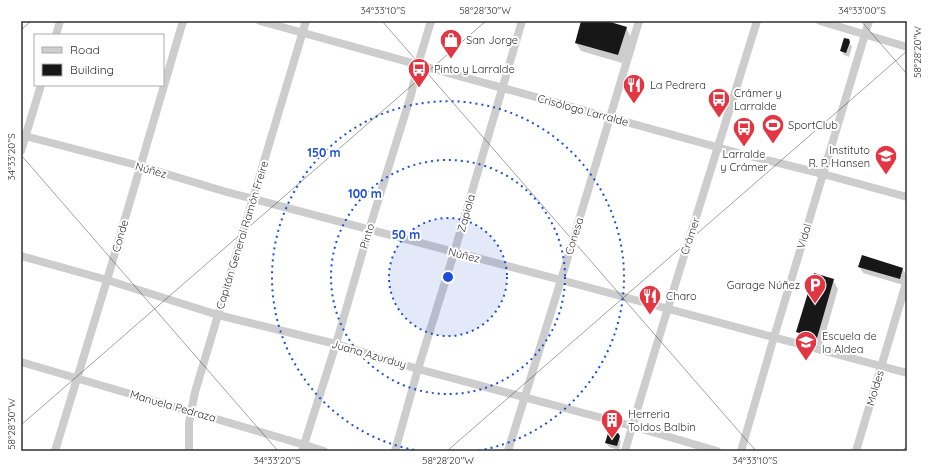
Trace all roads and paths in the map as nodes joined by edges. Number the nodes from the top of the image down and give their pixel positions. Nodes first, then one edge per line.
1 (60, 21) edge
2 (183, 21) edge
3 (260, 21) edge
4 (306, 21) edge
5 (432, 21) edge
6 (522, 21) edge
7 (639, 21) edge
8 (757, 21) edge
9 (820, 21) edge
10 (869, 21) edge
11 (303, 33) junction
12 (56, 34) edge
13 (865, 34) junction
14 (907, 48) edge
15 (418, 64) junction
16 (164, 85) edge
17 (41, 86) edge
18 (164, 86) edge
19 (502, 87) junction
20 (610, 117) junction
21 (23, 135) edge
22 (718, 147) junction
23 (21, 151) edge
24 (140, 166) junction
25 (823, 174) junction
26 (907, 197) edge
27 (254, 199) junction
28 (369, 230) junction
29 (454, 253) junction
30 (21, 256) edge
31 (107, 280) junction
32 (561, 280) junction
33 (907, 280) edge
34 (667, 309) junction
35 (218, 315) junction
36 (774, 337) junction
37 (336, 344) junction
38 (21, 362) edge
39 (881, 367) junction
40 (418, 369) junction
41 (907, 373) edge
42 (77, 379) junction
43 (525, 397) junction
44 (192, 412) junction
45 (632, 426) junction
46 (304, 448) edge
47 (55, 451) edge
48 (189, 451) edge
49 (324, 451) edge
50 (395, 451) edge
51 (508, 451) edge
52 (625, 451) edge
53 (717, 451) edge
54 (741, 451) edge
55 (856, 451) edge

1 - 12 street
2 - 16 street, Conde
3 - 11 street, Crisólogo Larralde
4 - 11 street, Capitán General Ramón Freire
5 - 15 street, Pinto
6 - 19 street, Zapiola
7 - 20 street, Conesa
8 - 22 street, Crámer
9 - 13 street
10 - 13 street, Vidal
11 - 15 street, Crisólogo Larralde
11 - 27 street, Capitán General Ramón Freire
13 - 14 street
13 - 25 street, Vidal
15 - 19 street, Crisólogo Larralde
15 - 28 street, Pinto
17 - 21 street
18 - 24 street, Conde
19 - 20 street, Crisólogo Larralde
19 - 29 street, Zapiola
20 - 22 street, Crisólogo Larralde
20 - 32 street, Conesa
21 - 23 street
21 - 24 street, Núñez
22 - 25 street, Crisólogo Larralde
22 - 34 street, Crámer
24 - 27 street, Núñez
24 - 31 street, Conde
25 - 26 street, Crisólogo Larralde
25 - 36 street, Vidal
27 - 28 street, Núñez
27 - 35 street, Capitán General Ramón Freire
28 - 29 street, Núñez
28 - 37 street, Pinto
29 - 32 street, Núñez
29 - 40 street, Zapiola
30 - 31 street, Juana Azurduy
31 - 35 street, Juana Azurduy
31 - 42 street, Conde
32 - 34 street, Núñez
32 - 43 street, Conesa
33 - 39 street, Moldes
34 - 36 street, Núñez
34 - 45 street, Crámer
35 - 37 street, Juana Azurduy
35 - 44 street, Capitán General Ramón Freire
36 - 39 street, Núñez
36 - 54 street, Vidal
37 - 40 street, Juana Azurduy
37 - 46 street, Pinto
38 - 42 street, Manuela Pedraza
39 - 41 street, Núñez
39 - 55 street, Moldes
40 - 43 street, Juana Azurduy
40 - 50 street, Zapiola
42 - 44 street, Manuela Pedraza
42 - 47 street, Conde
43 - 45 street, Juana Azurduy
43 - 51 street, Conesa
44 - 46 street, Manuela Pedraza
44 - 48 street, Capitán General Ramón Freire
45 - 52 street, Crámer
45 - 53 street, Juana Azurduy
46 - 49 street, Manuela Pedraza

